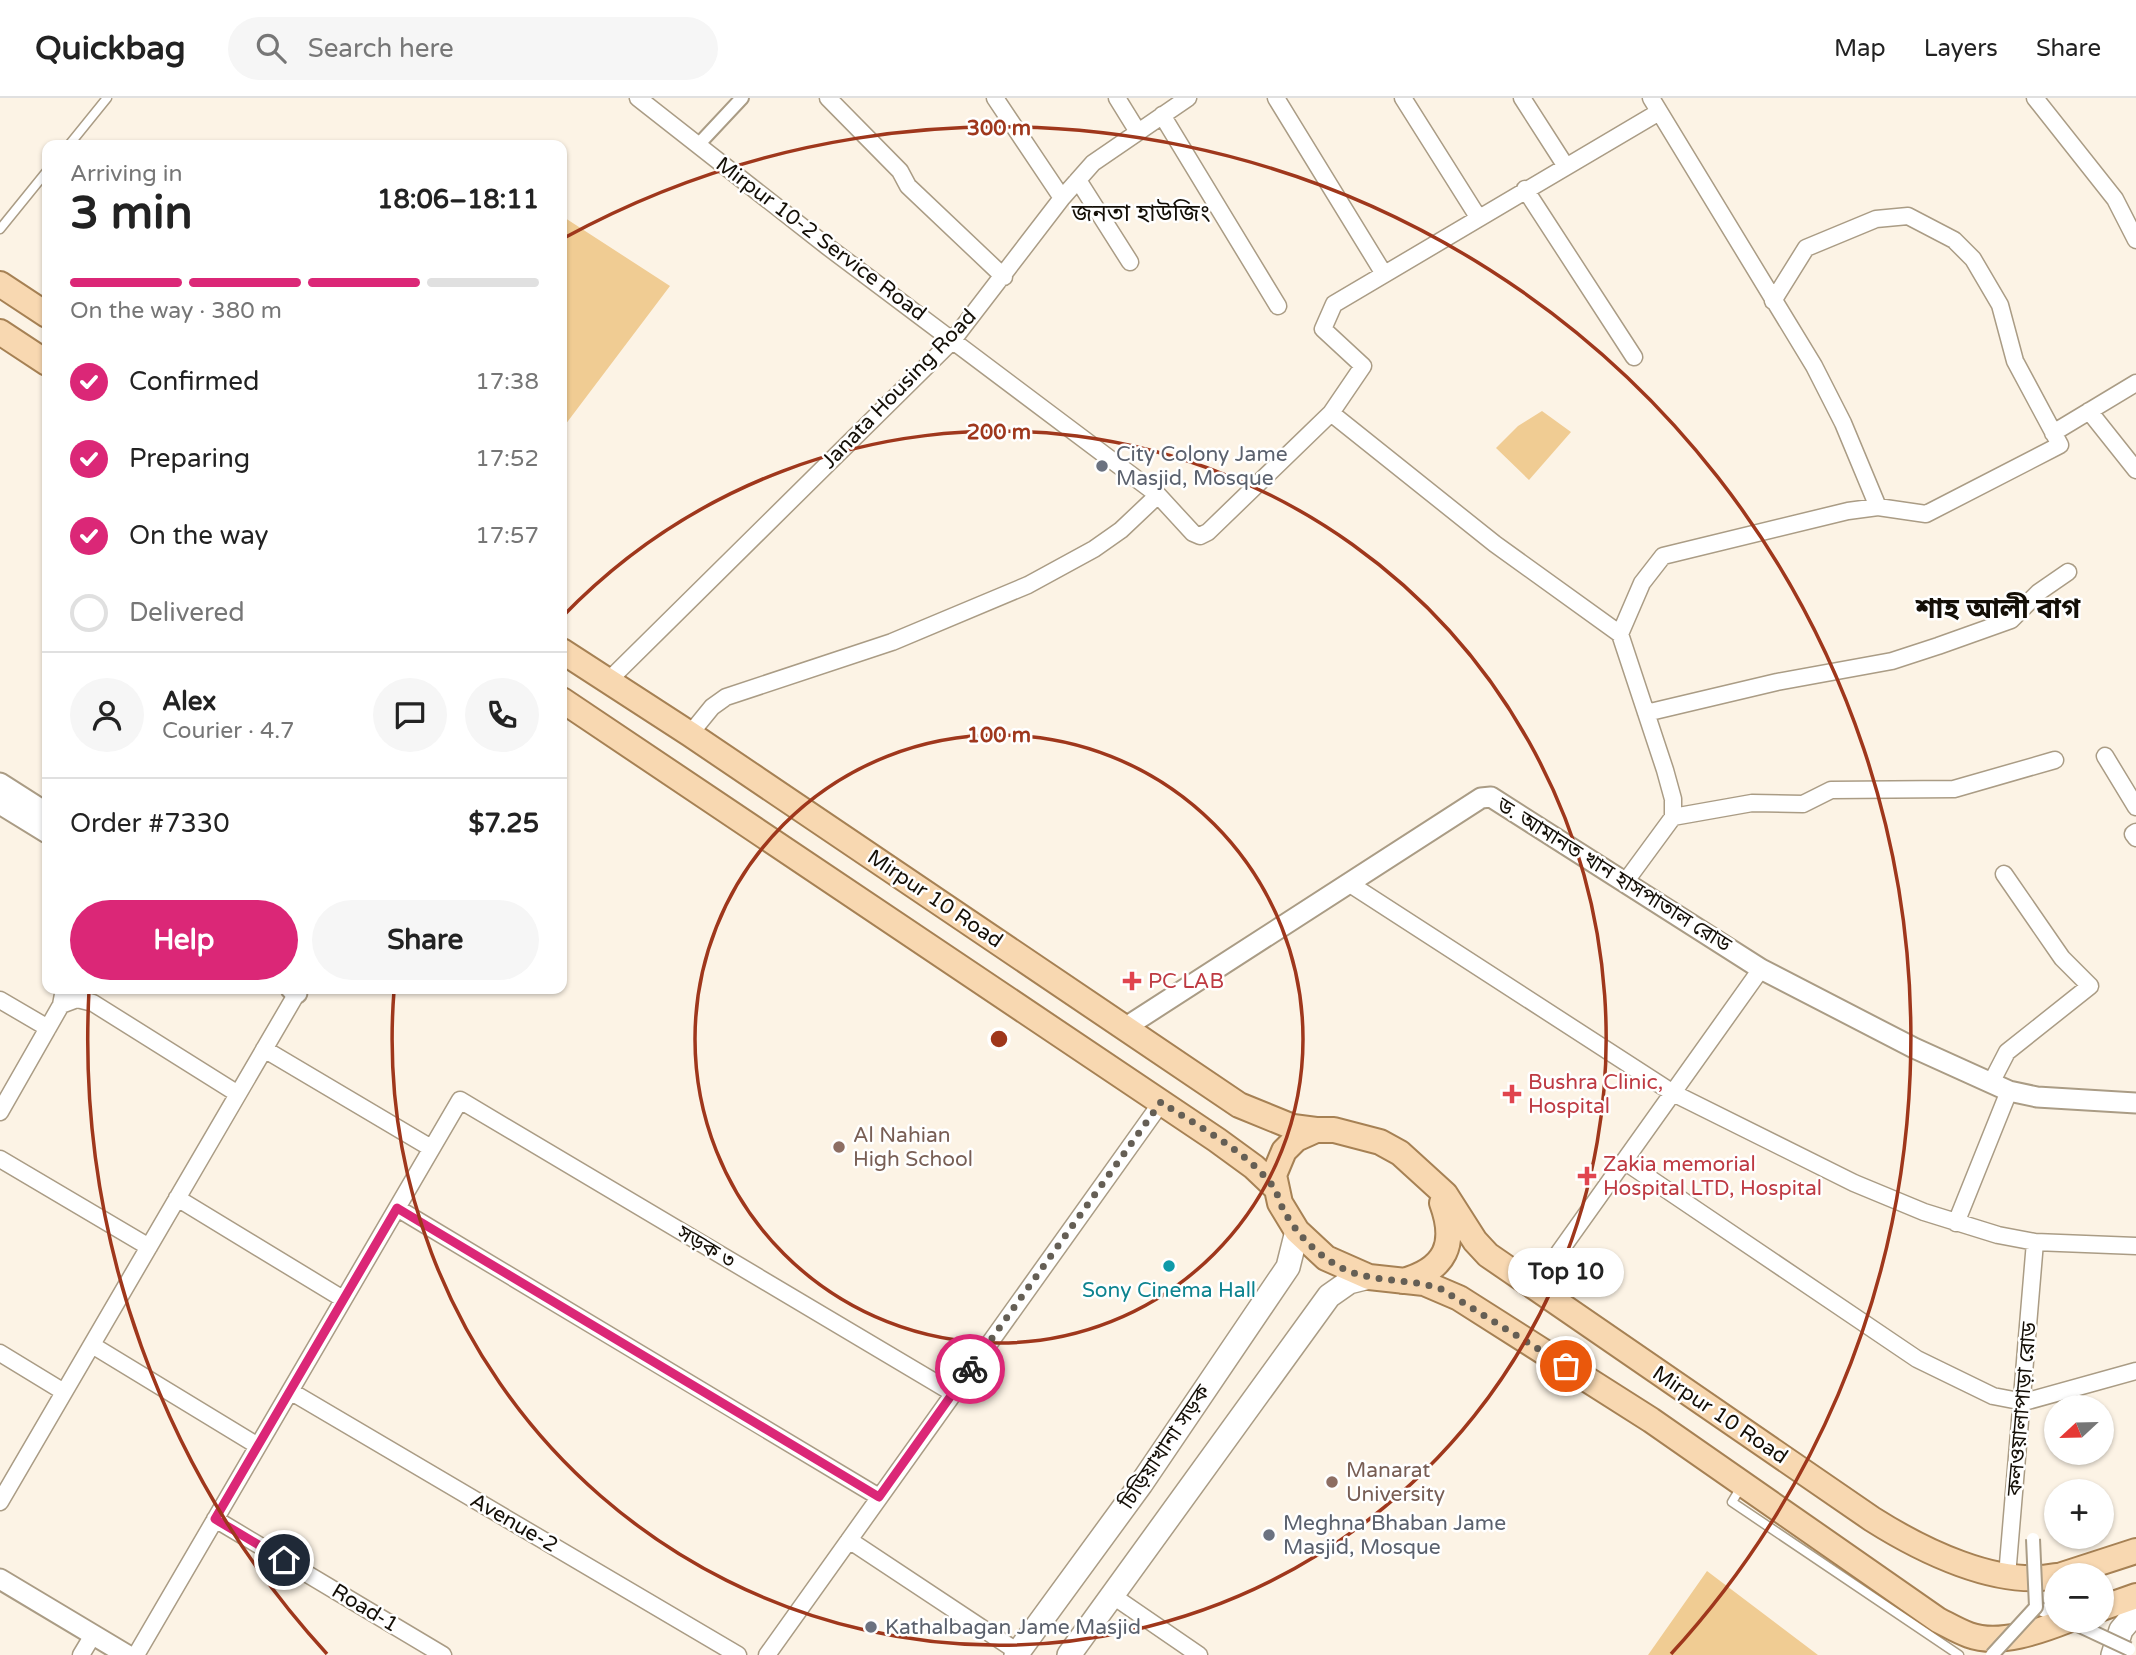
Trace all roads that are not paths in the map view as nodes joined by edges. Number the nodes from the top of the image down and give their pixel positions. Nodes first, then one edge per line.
1 (107, 98) edge
2 (638, 98) edge
3 (742, 98) edge
4 (828, 98) edge
5 (995, 98) edge
6 (1117, 98) edge
7 (1188, 98) edge
8 (1276, 98) edge
9 (1403, 98) edge
10 (1522, 98) edge
11 (2035, 98) edge
12 (1655, 105) edge
13 (1163, 115) junction
14 (1138, 132) junction
15 (73, 140) edge
16 (698, 145) junction
17 (1565, 165) junction
18 (42, 177) edge
19 (1078, 180) junction
20 (1525, 189) junction
21 (1062, 198) junction
22 (1478, 217) junction
23 (0, 229) edge
24 (2136, 240) edge
25 (1130, 262) dead end
26 (1384, 274) junction
27 (1004, 276) junction
28 (0, 284) edge
29 (1773, 301) junction
30 (1278, 306) dead end
31 (42, 312) edge
32 (0, 332) edge
33 (953, 340) junction
34 (1634, 357) dead end
35 (42, 360) edge
36 (2136, 383) edge
37 (2089, 411) junction
38 (1331, 413) junction
39 (2053, 433) junction
40 (2136, 470) edge
41 (1158, 495) junction
42 (1878, 507) junction
43 (2068, 572) dead end
44 (1620, 634) junction
45 (567, 654) edge
46 (608, 681) junction
47 (567, 703) edge
48 (1646, 713) junction
49 (690, 734) junction
50 (2105, 756) dead end
51 (2055, 760) dead end
52 (0, 783) edge
53 (0, 804) edge
54 (2136, 807) edge
55 (42, 810) edge
56 (1673, 817) junction
57 (42, 830) edge
58 (2136, 832) edge
59 (2136, 838) edge
60 (2004, 874) dead end
61 (1626, 881) junction
62 (1350, 884) junction
63 (1762, 969) junction
64 (63, 994) edge
65 (293, 994) edge
66 (0, 1000) edge
67 (61, 1005) junction
68 (1126, 1027) junction
69 (48, 1028) junction
70 (264, 1049) junction
71 (2000, 1087) junction
72 (1673, 1093) junction
73 (238, 1094) junction
74 (1161, 1102) junction
75 (2136, 1103) edge
76 (0, 1112) edge
77 (1316, 1130) junction
78 (431, 1148) junction
79 (0, 1159) edge
80 (1624, 1161) junction
81 (1430, 1177) junction
82 (1274, 1186) junction
83 (177, 1198) junction
84 (397, 1208) junction
85 (1956, 1223) junction
86 (1297, 1231) junction
87 (2035, 1242) junction
88 (2136, 1246) edge
89 (149, 1247) junction
90 (1368, 1277) junction
91 (1413, 1282) junction
92 (1533, 1289) junction
93 (343, 1299) junction
94 (92, 1345) junction
95 (0, 1353) edge
96 (2136, 1371) edge
97 (290, 1391) junction
98 (64, 1392) junction
99 (953, 1393) junction
100 (2024, 1402) junction
101 (258, 1447) junction
102 (879, 1497) junction
103 (0, 1502) edge
104 (215, 1519) junction
105 (2033, 1539) dead end
106 (849, 1540) junction
107 (2136, 1551) edge
108 (2099, 1563) edge
109 (2007, 1576) junction
110 (2044, 1579) edge
111 (1, 1582) edge
112 (1113, 1596) junction
113 (2136, 1596) edge
114 (2114, 1604) edge
115 (2036, 1607) junction
116 (2044, 1611) edge
117 (2136, 1612) edge
118 (2044, 1628) edge
119 (2089, 1633) edge
120 (93, 1635) junction
121 (1965, 1646) edge
122 (2121, 1652) edge
123 (1017, 1654) edge
124 (82, 1655) edge
125 (127, 1655) edge
126 (136, 1655) edge
127 (443, 1655) edge
128 (738, 1655) edge
129 (767, 1655) edge
130 (1069, 1655) edge
131 (1199, 1655) edge
132 (1992, 1655) edge
133 (2001, 1655) edge

1 - 15 lane
2 - 16 street, Mirpur 10-2 Service Road
3 - 16 street
4 - 27 street
5 - 21 street
6 - 14 street
7 - 13 street, Janata Housing Road
8 - 26 street
9 - 22 street
10 - 17 street
11 - 24 street
12 - 17 street
12 - 29 street
13 - 14 street, Janata Housing Road
13 - 30 street
14 - 19 street, Janata Housing Road
16 - 33 street, Mirpur 10-2 Service Road
17 - 20 street
18 - 23 lane
19 - 21 street, Janata Housing Road
19 - 25 street
20 - 22 street
20 - 34 street
21 - 27 street, Janata Housing Road
22 - 26 street
26 - 38 street
27 - 33 street, Janata Housing Road
28 - 31 main road
29 - 39 street
29 - 42 street
32 - 35 main road
33 - 41 street, Mirpur 10-2 Service Road
33 - 46 street, Janata Housing Road
36 - 37 street
37 - 39 street
37 - 40 street
38 - 41 street, Mirpur 10-2 Service Road
38 - 44 street
39 - 42 street
41 - 49 street
42 - 44 street
43 - 48 street
44 - 48 street
45 - 46 main road, Mirpur 10 Road
46 - 49 main road, Mirpur 10 Road
47 - 74 main road, Mirpur 10 Road
48 - 56 street
49 - 68 main road, Mirpur 10 Road
50 - 54 street
51 - 56 street
52 - 55 street
53 - 57 street
56 - 61 street
58 - 59 street
60 - 71 street
61 - 62 street, ড. আমানত খান হাসপাতাল রোড
61 - 63 street, ড. আমানত খান হাসপাতাল রোড
62 - 68 street, ড. আমানত খান হাসপাতাল রোড
62 - 72 street
63 - 71 street, ড. আমানত খান হাসপাতাল রোড
63 - 72 street
64 - 67 street
65 - 70 street
66 - 69 street
67 - 69 street
67 - 73 street
68 - 77 main road, Mirpur 10 Road
69 - 76 street
70 - 73 street
70 - 78 street
71 - 75 street, ড. আমানত খান হাসপাতাল রোড
71 - 85 street
72 - 80 street
72 - 85 street
73 - 83 street
74 - 82 main road, Mirpur 10 Road
74 - 99 street
77 - 81 main road
77 - 82 main road
78 - 84 street
78 - 99 street, সড়ক ৩
79 - 89 street
80 - 92 street
80 - 100 street
81 - 91 main road
81 - 92 main road, Mirpur 10 Road
82 - 86 main road
83 - 89 street
83 - 93 street
84 - 93 street
84 - 102 street
85 - 87 street
86 - 90 main road
86 - 123 main road, চিড়িয়াখানা সড়ক
87 - 88 street
87 - 100 street, কলওয়ালাপাড়া রোড
89 - 94 street
90 - 91 main road
90 - 112 main road, চিড়িয়াখানা সড়ক
91 - 121 main road, Mirpur 10 Road
92 - 109 main road, Mirpur 10 Road
93 - 97 street
94 - 98 street
94 - 101 street
95 - 98 street
96 - 100 street
97 - 101 street
97 - 128 street, Avenue-2
98 - 103 street
99 - 102 street
100 - 109 street, কলওয়ালাপাড়া রোড
101 - 104 street
102 - 106 street
104 - 126 street
104 - 127 street, Road-1
105 - 115 street, bridge
106 - 123 street
106 - 129 street
107 - 108 main road
109 - 110 main road, Mirpur 10 Road
111 - 120 street
112 - 130 main road, চিড়িয়াখানা সড়ক
112 - 131 street
113 - 114 main road
115 - 116 street
115 - 132 street, bridge
117 - 122 main road
118 - 121 main road
119 - 122 street, bridge
120 - 124 street
120 - 125 street
121 - 133 main road

